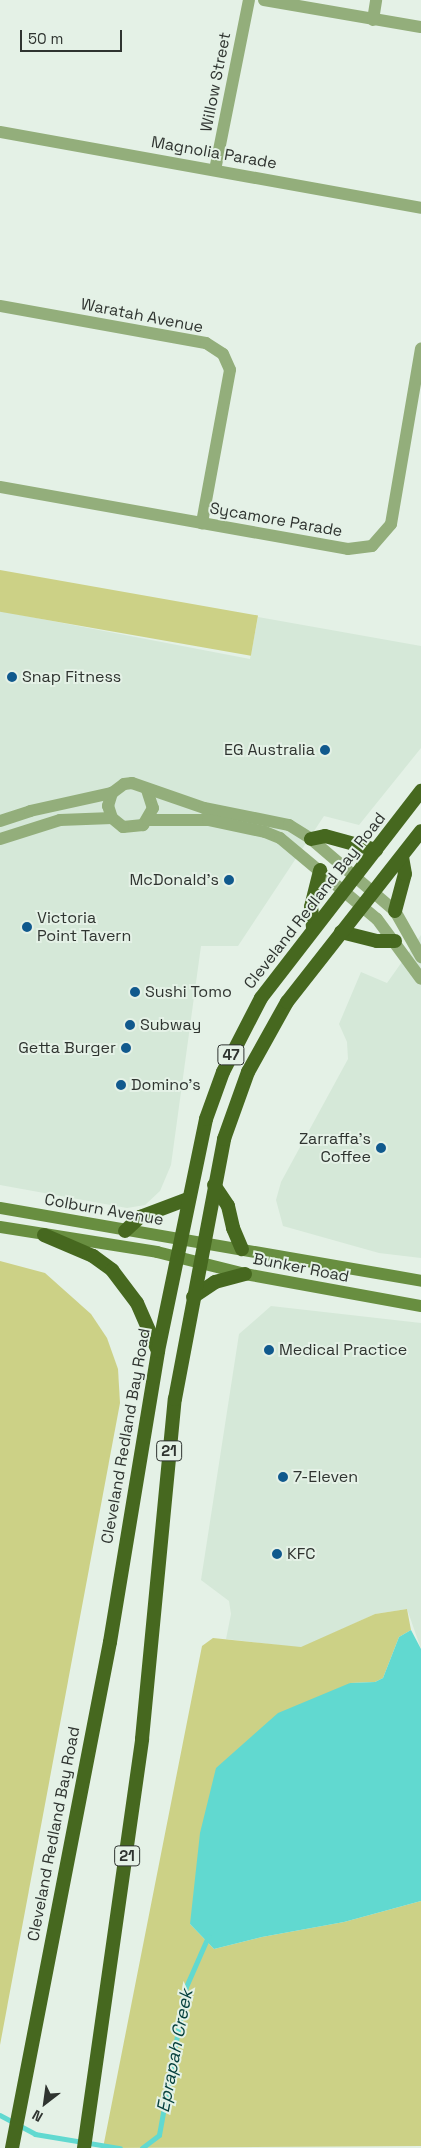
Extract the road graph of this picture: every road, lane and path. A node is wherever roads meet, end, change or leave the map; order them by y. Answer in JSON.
{"nodes":[{"id":1,"x":249,"y":0,"type":"edge"},
{"id":2,"x":264,"y":0,"type":"edge"},
{"id":3,"x":376,"y":0,"type":"edge"},
{"id":4,"x":373,"y":20,"type":"junction"},
{"id":5,"x":421,"y":27,"type":"edge"},
{"id":6,"x":0,"y":132,"type":"edge"},
{"id":7,"x":215,"y":170,"type":"junction"},
{"id":8,"x":421,"y":208,"type":"edge"},
{"id":9,"x":0,"y":306,"type":"edge"},
{"id":10,"x":421,"y":349,"type":"edge"},
{"id":11,"x":0,"y":487,"type":"edge"},
{"id":12,"x":202,"y":523,"type":"junction"},
{"id":13,"x":147,"y":790,"type":"junction"},
{"id":14,"x":421,"y":791,"type":"edge"},
{"id":15,"x":112,"y":793,"type":"junction"},
{"id":16,"x":112,"y":818,"type":"junction"},
{"id":17,"x":148,"y":820,"type":"junction"},
{"id":18,"x":0,"y":821,"type":"edge"},
{"id":19,"x":421,"y":831,"type":"edge"},
{"id":20,"x":0,"y":839,"type":"edge"},
{"id":21,"x":311,"y":840,"type":"junction"},
{"id":22,"x":376,"y":850,"type":"junction"},
{"id":23,"x":402,"y":856,"type":"junction"},
{"id":24,"x":320,"y":870,"type":"junction"},
{"id":25,"x":355,"y":877,"type":"junction"},
{"id":26,"x":344,"y":890,"type":"junction"},
{"id":27,"x":373,"y":892,"type":"junction"},
{"id":28,"x":362,"y":905,"type":"junction"},
{"id":29,"x":395,"y":911,"type":"junction"},
{"id":30,"x":313,"y":928,"type":"junction"},
{"id":31,"x":341,"y":932,"type":"junction"},
{"id":32,"x":395,"y":941,"type":"junction"},
{"id":33,"x":421,"y":957,"type":"edge"},
{"id":34,"x":421,"y":979,"type":"edge"},
{"id":35,"x":214,"y":1185,"type":"junction"},
{"id":36,"x":188,"y":1199,"type":"junction"},
{"id":37,"x":0,"y":1208,"type":"edge"},
{"id":38,"x":0,"y":1227,"type":"edge"},
{"id":39,"x":125,"y":1231,"type":"junction"},
{"id":40,"x":44,"y":1235,"type":"junction"},
{"id":41,"x":180,"y":1240,"type":"junction"},
{"id":42,"x":203,"y":1243,"type":"junction"},
{"id":43,"x":242,"y":1249,"type":"junction"},
{"id":44,"x":177,"y":1257,"type":"junction"},
{"id":45,"x":199,"y":1262,"type":"junction"},
{"id":46,"x":245,"y":1274,"type":"junction"},
{"id":47,"x":421,"y":1281,"type":"edge"},
{"id":48,"x":193,"y":1297,"type":"junction"},
{"id":49,"x":421,"y":1306,"type":"edge"},
{"id":50,"x":158,"y":1351,"type":"junction"},
{"id":51,"x":12,"y":2148,"type":"edge"},
{"id":52,"x":84,"y":2148,"type":"edge"}],
"edges":[{"from":1,"to":7,"type":"street","name":"Willow Street"},
{"from":2,"to":4,"type":"street"},
{"from":3,"to":4,"type":"street"},
{"from":4,"to":5,"type":"street"},
{"from":6,"to":7,"type":"street","name":"Magnolia Parade"},
{"from":7,"to":8,"type":"street","name":"Magnolia Parade"},
{"from":9,"to":12,"type":"street","name":"Waratah Avenue"},
{"from":10,"to":12,"type":"street","name":"Sycamore Parade"},
{"from":11,"to":12,"type":"street","name":"Sycamore Parade"},
{"from":13,"to":15,"type":"street"},
{"from":13,"to":17,"type":"street"},
{"from":13,"to":21,"type":"street"},
{"from":14,"to":22,"type":"highway","name":"Cleveland Redland Bay Road","number":"47"},
{"from":15,"to":16,"type":"street"},
{"from":15,"to":18,"type":"street"},
{"from":16,"to":17,"type":"street"},
{"from":16,"to":20,"type":"street"},
{"from":17,"to":24,"type":"street"},
{"from":19,"to":23,"type":"highway","number":"47"},
{"from":21,"to":22,"type":"highway"},
{"from":21,"to":25,"type":"street"},
{"from":22,"to":25,"type":"highway","name":"Cleveland Redland Bay Road","number":"47"},
{"from":23,"to":27,"type":"highway","number":"47"},
{"from":23,"to":29,"type":"highway"},
{"from":24,"to":26,"type":"street"},
{"from":24,"to":30,"type":"highway"},
{"from":25,"to":26,"type":"highway","name":"Cleveland Redland Bay Road","number":"47"},
{"from":25,"to":27,"type":"street"},
{"from":26,"to":28,"type":"street"},
{"from":26,"to":30,"type":"highway","name":"Cleveland Redland Bay Road","number":"47"},
{"from":27,"to":28,"type":"highway","number":"47"},
{"from":27,"to":29,"type":"street"},
{"from":28,"to":31,"type":"highway","number":"47"},
{"from":28,"to":32,"type":"street"},
{"from":29,"to":33,"type":"street"},
{"from":30,"to":36,"type":"highway","name":"Cleveland Redland Bay Road","number":"47"},
{"from":31,"to":32,"type":"highway"},
{"from":31,"to":35,"type":"highway","number":"47"},
{"from":32,"to":34,"type":"street"},
{"from":35,"to":42,"type":"highway","number":"47"},
{"from":35,"to":43,"type":"highway"},
{"from":36,"to":39,"type":"highway"},
{"from":36,"to":41,"type":"highway","name":"Cleveland Redland Bay Road","number":"47"},
{"from":37,"to":39,"type":"main road","name":"Colburn Avenue"},
{"from":38,"to":40,"type":"main road","name":"Colburn Avenue"},
{"from":39,"to":41,"type":"main road","name":"Colburn Avenue"},
{"from":40,"to":44,"type":"main road","name":"Colburn Avenue"},
{"from":40,"to":50,"type":"highway"},
{"from":41,"to":42,"type":"main road","name":"Colburn Avenue"},
{"from":41,"to":44,"type":"highway","name":"Cleveland Redland Bay Road","number":"47"},
{"from":42,"to":43,"type":"main road","name":"Bunker Road"},
{"from":42,"to":45,"type":"highway","number":"21"},
{"from":43,"to":47,"type":"main road","name":"Bunker Road"},
{"from":44,"to":45,"type":"main road","name":"Bunker Road"},
{"from":44,"to":50,"type":"highway","name":"Cleveland Redland Bay Road","number":"47"},
{"from":45,"to":46,"type":"main road","name":"Bunker Road"},
{"from":45,"to":48,"type":"highway","number":"21"},
{"from":46,"to":48,"type":"highway"},
{"from":46,"to":49,"type":"main road","name":"Bunker Road"},
{"from":48,"to":52,"type":"highway","number":"21"},
{"from":50,"to":51,"type":"highway","name":"Cleveland Redland Bay Road","number":"21"}]}
